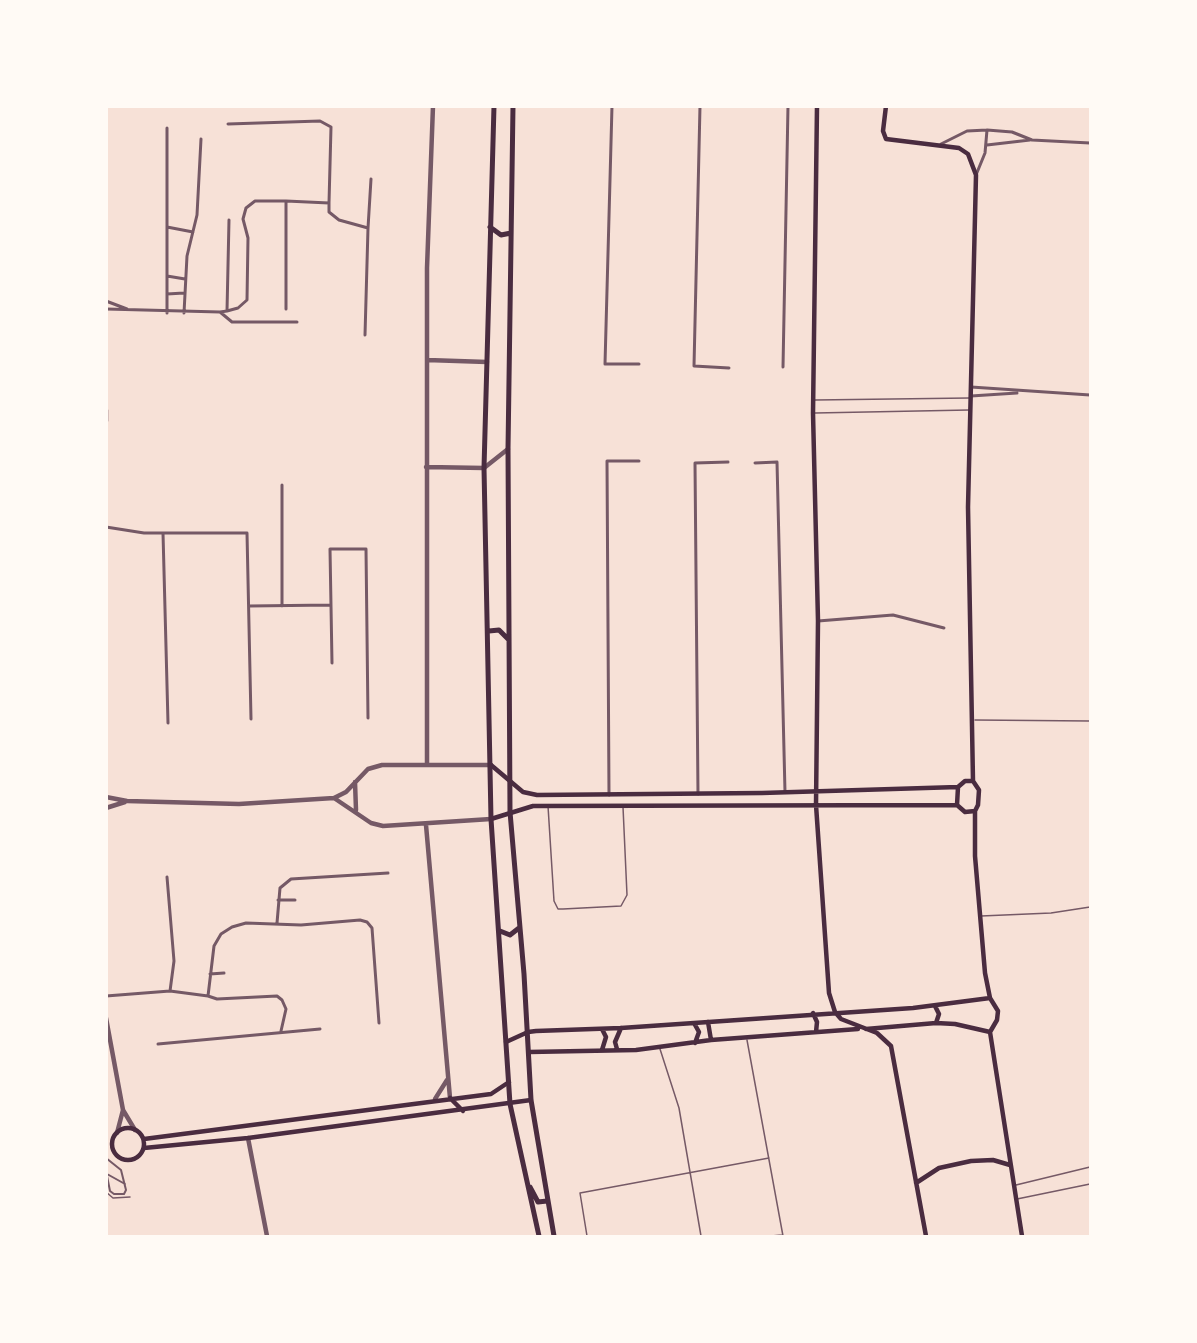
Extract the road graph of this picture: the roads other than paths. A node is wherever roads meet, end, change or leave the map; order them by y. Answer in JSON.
{"nodes":[{"id":1,"x":433,"y":106,"type":"edge"},
{"id":2,"x":494,"y":106,"type":"edge"},
{"id":3,"x":513,"y":106,"type":"edge"},
{"id":4,"x":612,"y":106,"type":"edge"},
{"id":5,"x":699,"y":106,"type":"edge"},
{"id":6,"x":788,"y":106,"type":"edge"},
{"id":7,"x":817,"y":106,"type":"edge"},
{"id":8,"x":885,"y":106,"type":"edge"},
{"id":9,"x":228,"y":124,"type":"dead end"},
{"id":10,"x":167,"y":128,"type":"dead end"},
{"id":11,"x":987,"y":130,"type":"junction"},
{"id":12,"x":201,"y":139,"type":"dead end"},
{"id":13,"x":1032,"y":140,"type":"junction"},
{"id":14,"x":1090,"y":143,"type":"edge"},
{"id":15,"x":940,"y":145,"type":"junction"},
{"id":16,"x":987,"y":145,"type":"junction"},
{"id":17,"x":976,"y":175,"type":"junction"},
{"id":18,"x":371,"y":179,"type":"dead end"},
{"id":19,"x":286,"y":201,"type":"junction"},
{"id":20,"x":329,"y":202,"type":"junction"},
{"id":21,"x":229,"y":220,"type":"dead end"},
{"id":22,"x":167,"y":227,"type":"junction"},
{"id":23,"x":490,"y":227,"type":"junction"},
{"id":24,"x":368,"y":228,"type":"junction"},
{"id":25,"x":193,"y":232,"type":"junction"},
{"id":26,"x":511,"y":232,"type":"junction"},
{"id":27,"x":167,"y":276,"type":"junction"},
{"id":28,"x":185,"y":279,"type":"junction"},
{"id":29,"x":184,"y":293,"type":"junction"},
{"id":30,"x":167,"y":294,"type":"junction"},
{"id":31,"x":106,"y":301,"type":"edge"},
{"id":32,"x":106,"y":309,"type":"edge"},
{"id":33,"x":286,"y":309,"type":"dead end"},
{"id":34,"x":132,"y":310,"type":"junction"},
{"id":35,"x":227,"y":311,"type":"junction"},
{"id":36,"x":220,"y":312,"type":"junction"},
{"id":37,"x":167,"y":313,"type":"junction"},
{"id":38,"x":184,"y":313,"type":"junction"},
{"id":39,"x":297,"y":322,"type":"dead end"},
{"id":40,"x":365,"y":335,"type":"dead end"},
{"id":41,"x":427,"y":360,"type":"junction"},
{"id":42,"x":487,"y":362,"type":"junction"},
{"id":43,"x":639,"y":364,"type":"dead end"},
{"id":44,"x":783,"y":367,"type":"dead end"},
{"id":45,"x":729,"y":368,"type":"dead end"},
{"id":46,"x":971,"y":387,"type":"junction"},
{"id":47,"x":1019,"y":392,"type":"junction"},
{"id":48,"x":1090,"y":395,"type":"edge"},
{"id":49,"x":971,"y":397,"type":"junction"},
{"id":50,"x":814,"y":400,"type":"junction"},
{"id":51,"x":106,"y":410,"type":"edge"},
{"id":52,"x":970,"y":410,"type":"junction"},
{"id":53,"x":813,"y":413,"type":"junction"},
{"id":54,"x":106,"y":421,"type":"edge"},
{"id":55,"x":507,"y":448,"type":"junction"},
{"id":56,"x":639,"y":461,"type":"dead end"},
{"id":57,"x":729,"y":462,"type":"dead end"},
{"id":58,"x":755,"y":463,"type":"dead end"},
{"id":59,"x":426,"y":467,"type":"junction"},
{"id":60,"x":484,"y":468,"type":"junction"},
{"id":61,"x":282,"y":485,"type":"dead end"},
{"id":62,"x":106,"y":528,"type":"edge"},
{"id":63,"x":163,"y":533,"type":"junction"},
{"id":64,"x":331,"y":605,"type":"junction"},
{"id":65,"x":249,"y":606,"type":"junction"},
{"id":66,"x":282,"y":606,"type":"junction"},
{"id":67,"x":818,"y":621,"type":"junction"},
{"id":68,"x":944,"y":627,"type":"dead end"},
{"id":69,"x":489,"y":631,"type":"junction"},
{"id":70,"x":508,"y":639,"type":"junction"},
{"id":71,"x":332,"y":663,"type":"dead end"},
{"id":72,"x":368,"y":718,"type":"dead end"},
{"id":73,"x":251,"y":719,"type":"dead end"},
{"id":74,"x":971,"y":720,"type":"junction"},
{"id":75,"x":1090,"y":721,"type":"edge"},
{"id":76,"x":168,"y":723,"type":"dead end"},
{"id":77,"x":427,"y":764,"type":"junction"},
{"id":78,"x":491,"y":765,"type":"junction"},
{"id":79,"x":973,"y":781,"type":"junction"},
{"id":80,"x":355,"y":782,"type":"junction"},
{"id":81,"x":509,"y":783,"type":"junction"},
{"id":82,"x":957,"y":787,"type":"junction"},
{"id":83,"x":816,"y":790,"type":"junction"},
{"id":84,"x":785,"y":792,"type":"junction"},
{"id":85,"x":654,"y":794,"type":"junction"},
{"id":86,"x":698,"y":794,"type":"junction"},
{"id":87,"x":570,"y":795,"type":"junction"},
{"id":88,"x":609,"y":795,"type":"junction"},
{"id":89,"x":106,"y":797,"type":"edge"},
{"id":90,"x":334,"y":798,"type":"junction"},
{"id":91,"x":128,"y":801,"type":"junction"},
{"id":92,"x":548,"y":805,"type":"junction"},
{"id":93,"x":570,"y":805,"type":"junction"},
{"id":94,"x":623,"y":805,"type":"junction"},
{"id":95,"x":654,"y":805,"type":"junction"},
{"id":96,"x":816,"y":805,"type":"junction"},
{"id":97,"x":957,"y":805,"type":"junction"},
{"id":98,"x":106,"y":808,"type":"edge"},
{"id":99,"x":356,"y":810,"type":"junction"},
{"id":100,"x":975,"y":811,"type":"junction"},
{"id":101,"x":510,"y":812,"type":"junction"},
{"id":102,"x":491,"y":819,"type":"junction"},
{"id":103,"x":426,"y":825,"type":"junction"},
{"id":104,"x":388,"y":873,"type":"dead end"},
{"id":105,"x":167,"y":877,"type":"dead end"},
{"id":106,"x":278,"y":900,"type":"junction"},
{"id":107,"x":295,"y":900,"type":"dead end"},
{"id":108,"x":1090,"y":907,"type":"edge"},
{"id":109,"x":980,"y":916,"type":"junction"},
{"id":110,"x":277,"y":923,"type":"junction"},
{"id":111,"x":519,"y":928,"type":"junction"},
{"id":112,"x":500,"y":931,"type":"junction"},
{"id":113,"x":224,"y":973,"type":"dead end"},
{"id":114,"x":210,"y":974,"type":"junction"},
{"id":115,"x":170,"y":991,"type":"junction"},
{"id":116,"x":106,"y":996,"type":"edge"},
{"id":117,"x":208,"y":996,"type":"junction"},
{"id":118,"x":990,"y":998,"type":"junction"},
{"id":119,"x":935,"y":1006,"type":"junction"},
{"id":120,"x":835,"y":1012,"type":"junction"},
{"id":121,"x":813,"y":1013,"type":"junction"},
{"id":122,"x":106,"y":1018,"type":"edge"},
{"id":123,"x":708,"y":1022,"type":"junction"},
{"id":124,"x":379,"y":1023,"type":"dead end"},
{"id":125,"x":694,"y":1023,"type":"junction"},
{"id":126,"x":936,"y":1023,"type":"junction"},
{"id":127,"x":621,"y":1028,"type":"junction"},
{"id":128,"x":320,"y":1029,"type":"dead end"},
{"id":129,"x":602,"y":1029,"type":"junction"},
{"id":130,"x":862,"y":1029,"type":"junction"},
{"id":131,"x":281,"y":1031,"type":"junction"},
{"id":132,"x":528,"y":1032,"type":"junction"},
{"id":133,"x":816,"y":1032,"type":"junction"},
{"id":134,"x":990,"y":1032,"type":"junction"},
{"id":135,"x":747,"y":1038,"type":"junction"},
{"id":136,"x":711,"y":1040,"type":"junction"},
{"id":137,"x":506,"y":1042,"type":"junction"},
{"id":138,"x":695,"y":1043,"type":"junction"},
{"id":139,"x":158,"y":1044,"type":"dead end"},
{"id":140,"x":660,"y":1048,"type":"junction"},
{"id":141,"x":109,"y":1049,"type":"edge"},
{"id":142,"x":617,"y":1049,"type":"junction"},
{"id":143,"x":602,"y":1050,"type":"junction"},
{"id":144,"x":529,"y":1052,"type":"junction"},
{"id":145,"x":447,"y":1080,"type":"junction"},
{"id":146,"x":509,"y":1082,"type":"junction"},
{"id":147,"x":450,"y":1098,"type":"junction"},
{"id":148,"x":435,"y":1100,"type":"junction"},
{"id":149,"x":531,"y":1100,"type":"junction"},
{"id":150,"x":510,"y":1104,"type":"junction"},
{"id":151,"x":123,"y":1110,"type":"junction"},
{"id":152,"x":463,"y":1111,"type":"junction"},
{"id":153,"x":135,"y":1130,"type":"junction"},
{"id":154,"x":117,"y":1133,"type":"junction"},
{"id":155,"x":248,"y":1138,"type":"junction"},
{"id":156,"x":113,"y":1139,"type":"junction"},
{"id":157,"x":144,"y":1139,"type":"junction"},
{"id":158,"x":106,"y":1141,"type":"edge"},
{"id":159,"x":144,"y":1148,"type":"junction"},
{"id":160,"x":106,"y":1152,"type":"edge"},
{"id":161,"x":114,"y":1152,"type":"junction"},
{"id":162,"x":106,"y":1158,"type":"edge"},
{"id":163,"x":769,"y":1158,"type":"junction"},
{"id":164,"x":1010,"y":1165,"type":"junction"},
{"id":165,"x":1090,"y":1167,"type":"edge"},
{"id":166,"x":107,"y":1172,"type":"edge"},
{"id":167,"x":691,"y":1172,"type":"junction"},
{"id":168,"x":525,"y":1177,"type":"junction"},
{"id":169,"x":916,"y":1183,"type":"junction"},
{"id":170,"x":125,"y":1184,"type":"junction"},
{"id":171,"x":1090,"y":1184,"type":"edge"},
{"id":172,"x":1014,"y":1185,"type":"junction"},
{"id":173,"x":106,"y":1192,"type":"edge"},
{"id":174,"x":130,"y":1197,"type":"dead end"},
{"id":175,"x":1016,"y":1199,"type":"junction"},
{"id":176,"x":547,"y":1201,"type":"junction"},
{"id":177,"x":783,"y":1235,"type":"edge"},
{"id":178,"x":267,"y":1236,"type":"edge"},
{"id":179,"x":539,"y":1236,"type":"edge"},
{"id":180,"x":554,"y":1236,"type":"edge"},
{"id":181,"x":587,"y":1236,"type":"edge"},
{"id":182,"x":701,"y":1236,"type":"edge"},
{"id":183,"x":771,"y":1236,"type":"edge"},
{"id":184,"x":926,"y":1236,"type":"edge"},
{"id":185,"x":1022,"y":1236,"type":"edge"}],
"edges":[{"from":1,"to":41,"type":"street"},
{"from":2,"to":23,"type":"main road"},
{"from":3,"to":26,"type":"main road"},
{"from":4,"to":43,"type":"street"},
{"from":5,"to":45,"type":"street"},
{"from":6,"to":44,"type":"street"},
{"from":7,"to":50,"type":"main road"},
{"from":8,"to":15,"type":"main road"},
{"from":9,"to":20,"type":"street"},
{"from":10,"to":22,"type":"street"},
{"from":11,"to":13,"type":"street"},
{"from":11,"to":15,"type":"street"},
{"from":11,"to":16,"type":"street"},
{"from":12,"to":25,"type":"street"},
{"from":13,"to":14,"type":"street"},
{"from":13,"to":16,"type":"street"},
{"from":15,"to":17,"type":"main road"},
{"from":16,"to":17,"type":"street"},
{"from":17,"to":46,"type":"main road"},
{"from":18,"to":24,"type":"street"},
{"from":19,"to":20,"type":"street"},
{"from":19,"to":33,"type":"street"},
{"from":19,"to":35,"type":"street"},
{"from":20,"to":24,"type":"street"},
{"from":21,"to":35,"type":"street"},
{"from":22,"to":25,"type":"street"},
{"from":22,"to":27,"type":"street"},
{"from":23,"to":26,"type":"main road"},
{"from":23,"to":42,"type":"main road"},
{"from":24,"to":40,"type":"street"},
{"from":25,"to":28,"type":"street"},
{"from":26,"to":55,"type":"main road"},
{"from":27,"to":28,"type":"street"},
{"from":27,"to":30,"type":"street"},
{"from":28,"to":29,"type":"street"},
{"from":29,"to":30,"type":"street"},
{"from":29,"to":38,"type":"street"},
{"from":30,"to":37,"type":"street"},
{"from":31,"to":34,"type":"street"},
{"from":32,"to":34,"type":"street"},
{"from":34,"to":37,"type":"street"},
{"from":35,"to":36,"type":"street"},
{"from":36,"to":38,"type":"street"},
{"from":36,"to":39,"type":"street"},
{"from":37,"to":38,"type":"street"},
{"from":41,"to":42,"type":"street"},
{"from":41,"to":59,"type":"street"},
{"from":42,"to":60,"type":"main road"},
{"from":46,"to":47,"type":"street"},
{"from":46,"to":49,"type":"main road"},
{"from":47,"to":48,"type":"street"},
{"from":47,"to":49,"type":"street"},
{"from":49,"to":50,"type":"lane"},
{"from":49,"to":52,"type":"main road"},
{"from":50,"to":53,"type":"main road"},
{"from":51,"to":54,"type":"street"},
{"from":52,"to":53,"type":"lane"},
{"from":52,"to":74,"type":"main road"},
{"from":53,"to":67,"type":"main road"},
{"from":55,"to":60,"type":"street"},
{"from":55,"to":70,"type":"main road"},
{"from":56,"to":88,"type":"street"},
{"from":57,"to":86,"type":"street"},
{"from":58,"to":84,"type":"street"},
{"from":59,"to":60,"type":"street"},
{"from":59,"to":77,"type":"street"},
{"from":60,"to":69,"type":"main road"},
{"from":61,"to":66,"type":"street"},
{"from":62,"to":63,"type":"street"},
{"from":63,"to":65,"type":"street"},
{"from":63,"to":76,"type":"street"},
{"from":64,"to":66,"type":"street"},
{"from":64,"to":71,"type":"street"},
{"from":64,"to":72,"type":"street"},
{"from":65,"to":66,"type":"street"},
{"from":65,"to":73,"type":"street"},
{"from":67,"to":68,"type":"street"},
{"from":67,"to":83,"type":"main road"},
{"from":69,"to":70,"type":"main road"},
{"from":69,"to":78,"type":"main road"},
{"from":70,"to":81,"type":"main road"},
{"from":74,"to":75,"type":"lane"},
{"from":74,"to":79,"type":"main road"},
{"from":77,"to":78,"type":"street"},
{"from":77,"to":80,"type":"street"},
{"from":78,"to":81,"type":"main road"},
{"from":78,"to":102,"type":"main road"},
{"from":79,"to":82,"type":"main road"},
{"from":79,"to":100,"type":"main road"},
{"from":80,"to":90,"type":"street"},
{"from":80,"to":99,"type":"street"},
{"from":81,"to":87,"type":"main road"},
{"from":81,"to":101,"type":"main road"},
{"from":82,"to":83,"type":"main road"},
{"from":82,"to":97,"type":"main road"},
{"from":83,"to":84,"type":"main road"},
{"from":83,"to":96,"type":"main road"},
{"from":84,"to":86,"type":"main road"},
{"from":85,"to":86,"type":"main road"},
{"from":85,"to":88,"type":"main road"},
{"from":85,"to":95,"type":"main road"},
{"from":87,"to":88,"type":"main road"},
{"from":87,"to":93,"type":"main road"},
{"from":89,"to":91,"type":"street"},
{"from":90,"to":91,"type":"street"},
{"from":90,"to":99,"type":"street"},
{"from":91,"to":98,"type":"street"},
{"from":92,"to":93,"type":"main road"},
{"from":92,"to":94,"type":"lane"},
{"from":92,"to":101,"type":"main road"},
{"from":93,"to":94,"type":"main road"},
{"from":94,"to":95,"type":"main road"},
{"from":95,"to":96,"type":"main road"},
{"from":96,"to":97,"type":"main road"},
{"from":96,"to":120,"type":"main road"},
{"from":97,"to":100,"type":"main road"},
{"from":99,"to":103,"type":"street"},
{"from":100,"to":109,"type":"main road"},
{"from":101,"to":102,"type":"main road"},
{"from":101,"to":111,"type":"main road"},
{"from":102,"to":103,"type":"street"},
{"from":102,"to":112,"type":"main road"},
{"from":103,"to":145,"type":"street"},
{"from":104,"to":106,"type":"street"},
{"from":105,"to":115,"type":"street"},
{"from":106,"to":107,"type":"street"},
{"from":106,"to":110,"type":"street"},
{"from":108,"to":109,"type":"lane"},
{"from":109,"to":118,"type":"main road"},
{"from":110,"to":114,"type":"street"},
{"from":110,"to":124,"type":"street"},
{"from":111,"to":112,"type":"main road"},
{"from":111,"to":132,"type":"main road"},
{"from":112,"to":137,"type":"main road"},
{"from":113,"to":114,"type":"street"},
{"from":114,"to":117,"type":"street"},
{"from":115,"to":116,"type":"street"},
{"from":115,"to":117,"type":"street"},
{"from":117,"to":131,"type":"street"},
{"from":118,"to":119,"type":"main road"},
{"from":118,"to":134,"type":"main road"},
{"from":119,"to":120,"type":"main road"},
{"from":119,"to":126,"type":"main road"},
{"from":120,"to":121,"type":"main road"},
{"from":120,"to":130,"type":"main road"},
{"from":121,"to":123,"type":"main road"},
{"from":121,"to":133,"type":"main road"},
{"from":122,"to":141,"type":"street"},
{"from":123,"to":125,"type":"main road"},
{"from":123,"to":136,"type":"main road"},
{"from":125,"to":127,"type":"main road"},
{"from":125,"to":138,"type":"main road"},
{"from":126,"to":130,"type":"main road"},
{"from":126,"to":134,"type":"main road"},
{"from":127,"to":129,"type":"main road"},
{"from":127,"to":142,"type":"main road"},
{"from":128,"to":131,"type":"street"},
{"from":129,"to":132,"type":"main road"},
{"from":129,"to":143,"type":"main road"},
{"from":130,"to":133,"type":"main road"},
{"from":130,"to":169,"type":"main road"},
{"from":131,"to":139,"type":"street"},
{"from":132,"to":137,"type":"main road"},
{"from":132,"to":144,"type":"main road"},
{"from":133,"to":135,"type":"main road"},
{"from":134,"to":164,"type":"main road"},
{"from":135,"to":136,"type":"main road"},
{"from":135,"to":163,"type":"lane"},
{"from":136,"to":138,"type":"main road"},
{"from":137,"to":146,"type":"main road"},
{"from":138,"to":140,"type":"main road"},
{"from":140,"to":142,"type":"main road"},
{"from":140,"to":167,"type":"lane"},
{"from":141,"to":151,"type":"street"},
{"from":142,"to":143,"type":"main road"},
{"from":143,"to":144,"type":"main road"},
{"from":144,"to":149,"type":"main road"},
{"from":145,"to":147,"type":"street"},
{"from":145,"to":148,"type":"street"},
{"from":146,"to":147,"type":"main road"},
{"from":146,"to":150,"type":"main road"},
{"from":147,"to":148,"type":"main road"},
{"from":147,"to":152,"type":"main road"},
{"from":148,"to":157,"type":"main road"},
{"from":149,"to":150,"type":"main road"},
{"from":149,"to":176,"type":"main road"},
{"from":150,"to":152,"type":"main road"},
{"from":150,"to":168,"type":"main road"},
{"from":151,"to":153,"type":"street"},
{"from":151,"to":154,"type":"street"},
{"from":152,"to":155,"type":"main road"},
{"from":153,"to":154,"type":"main road"},
{"from":153,"to":157,"type":"main road"},
{"from":154,"to":156,"type":"main road"},
{"from":155,"to":159,"type":"main road"},
{"from":155,"to":178,"type":"street"},
{"from":156,"to":158,"type":"main road"},
{"from":156,"to":161,"type":"main road"},
{"from":157,"to":159,"type":"main road"},
{"from":159,"to":161,"type":"main road"},
{"from":160,"to":161,"type":"main road"},
{"from":162,"to":170,"type":"street"},
{"from":163,"to":167,"type":"lane"},
{"from":163,"to":177,"type":"lane"},
{"from":164,"to":169,"type":"main road"},
{"from":164,"to":172,"type":"main road"},
{"from":165,"to":172,"type":"lane"},
{"from":166,"to":170,"type":"street"},
{"from":166,"to":170,"type":"street"},
{"from":167,"to":181,"type":"lane"},
{"from":167,"to":182,"type":"lane"},
{"from":168,"to":176,"type":"main road"},
{"from":168,"to":179,"type":"main road"},
{"from":169,"to":184,"type":"main road"},
{"from":171,"to":175,"type":"lane"},
{"from":172,"to":175,"type":"main road"},
{"from":173,"to":174,"type":"lane"},
{"from":175,"to":185,"type":"main road"},
{"from":176,"to":180,"type":"main road"},
{"from":177,"to":183,"type":"lane"}]}
